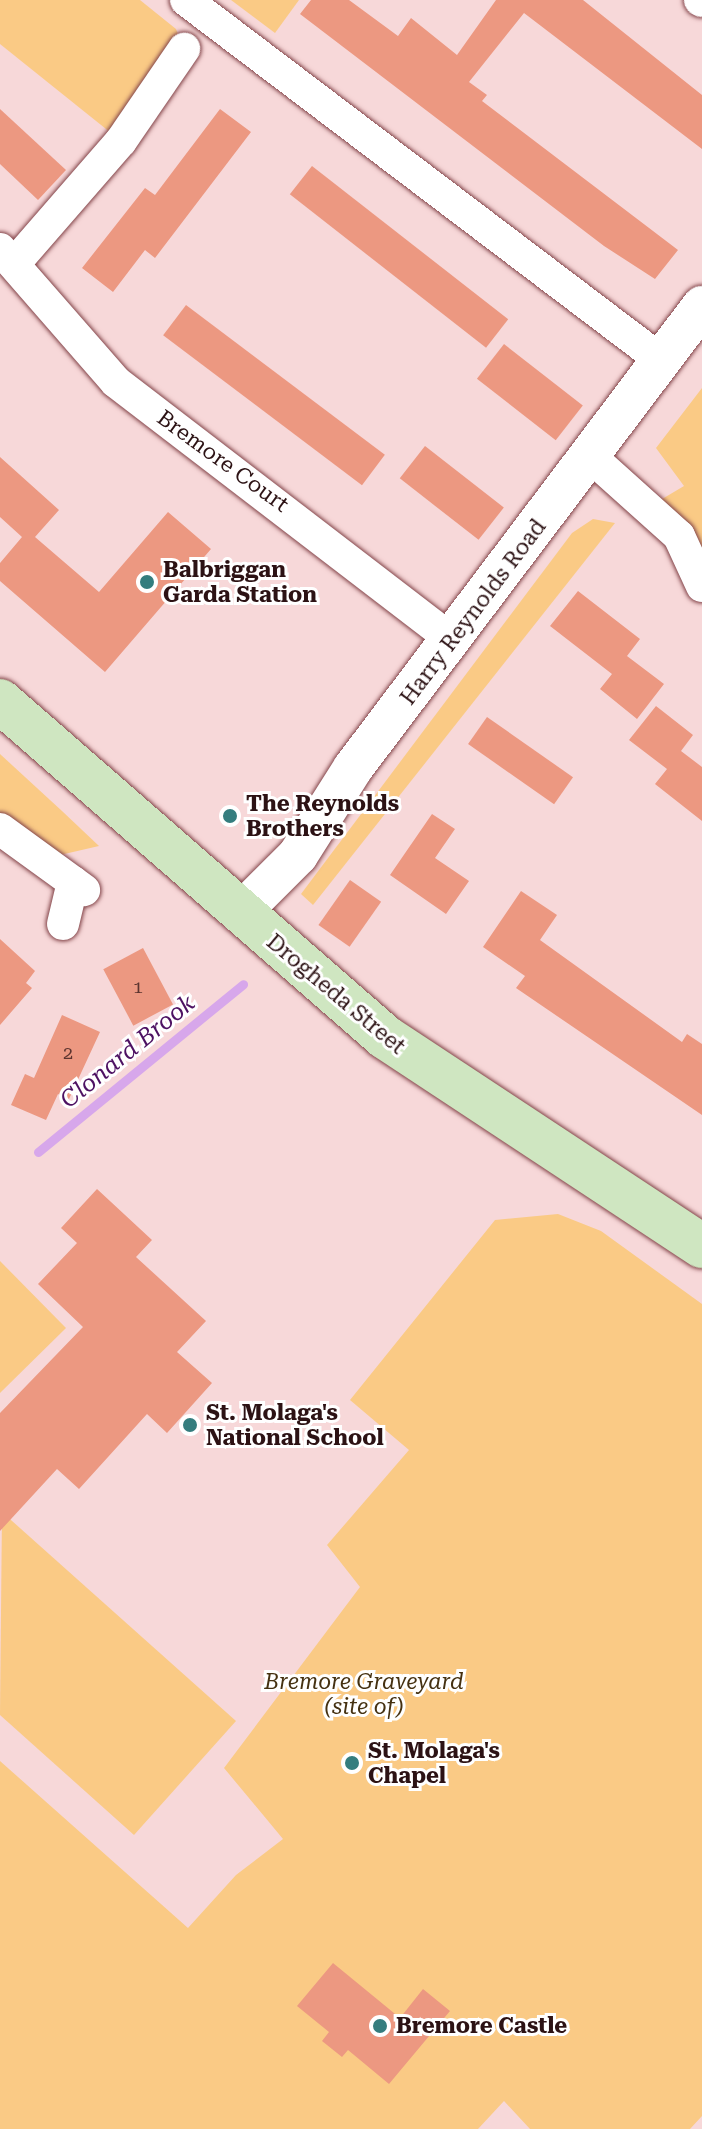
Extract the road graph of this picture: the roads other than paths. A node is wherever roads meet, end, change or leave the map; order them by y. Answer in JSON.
{"nodes":[{"id":1,"x":186,"y":0,"type":"edge"},
{"id":2,"x":184,"y":49,"type":"dead end"},
{"id":3,"x":7,"y":256,"type":"edge"},
{"id":4,"x":702,"y":306,"type":"edge"},
{"id":5,"x":661,"y":360,"type":"junction"},
{"id":6,"x":591,"y":457,"type":"junction"},
{"id":7,"x":702,"y":586,"type":"edge"},
{"id":8,"x":452,"y":640,"type":"junction"},
{"id":9,"x":0,"y":701,"type":"edge"},
{"id":10,"x":0,"y":829,"type":"edge"},
{"id":11,"x":240,"y":913,"type":"junction"},
{"id":12,"x":63,"y":924,"type":"dead end"},
{"id":13,"x":702,"y":1246,"type":"edge"}],
"edges":[{"from":1,"to":5,"type":"street"},
{"from":2,"to":3,"type":"street"},
{"from":3,"to":8,"type":"street","name":"Bremore Court"},
{"from":4,"to":5,"type":"street","name":"Harry Reynolds Road"},
{"from":5,"to":6,"type":"street","name":"Harry Reynolds Road"},
{"from":6,"to":7,"type":"street"},
{"from":6,"to":8,"type":"street","name":"Harry Reynolds Road"},
{"from":8,"to":11,"type":"street","name":"Harry Reynolds Road"},
{"from":9,"to":11,"type":"main road","name":"Drogheda Street"},
{"from":10,"to":12,"type":"street"},
{"from":11,"to":13,"type":"main road","name":"Drogheda Street"}]}
